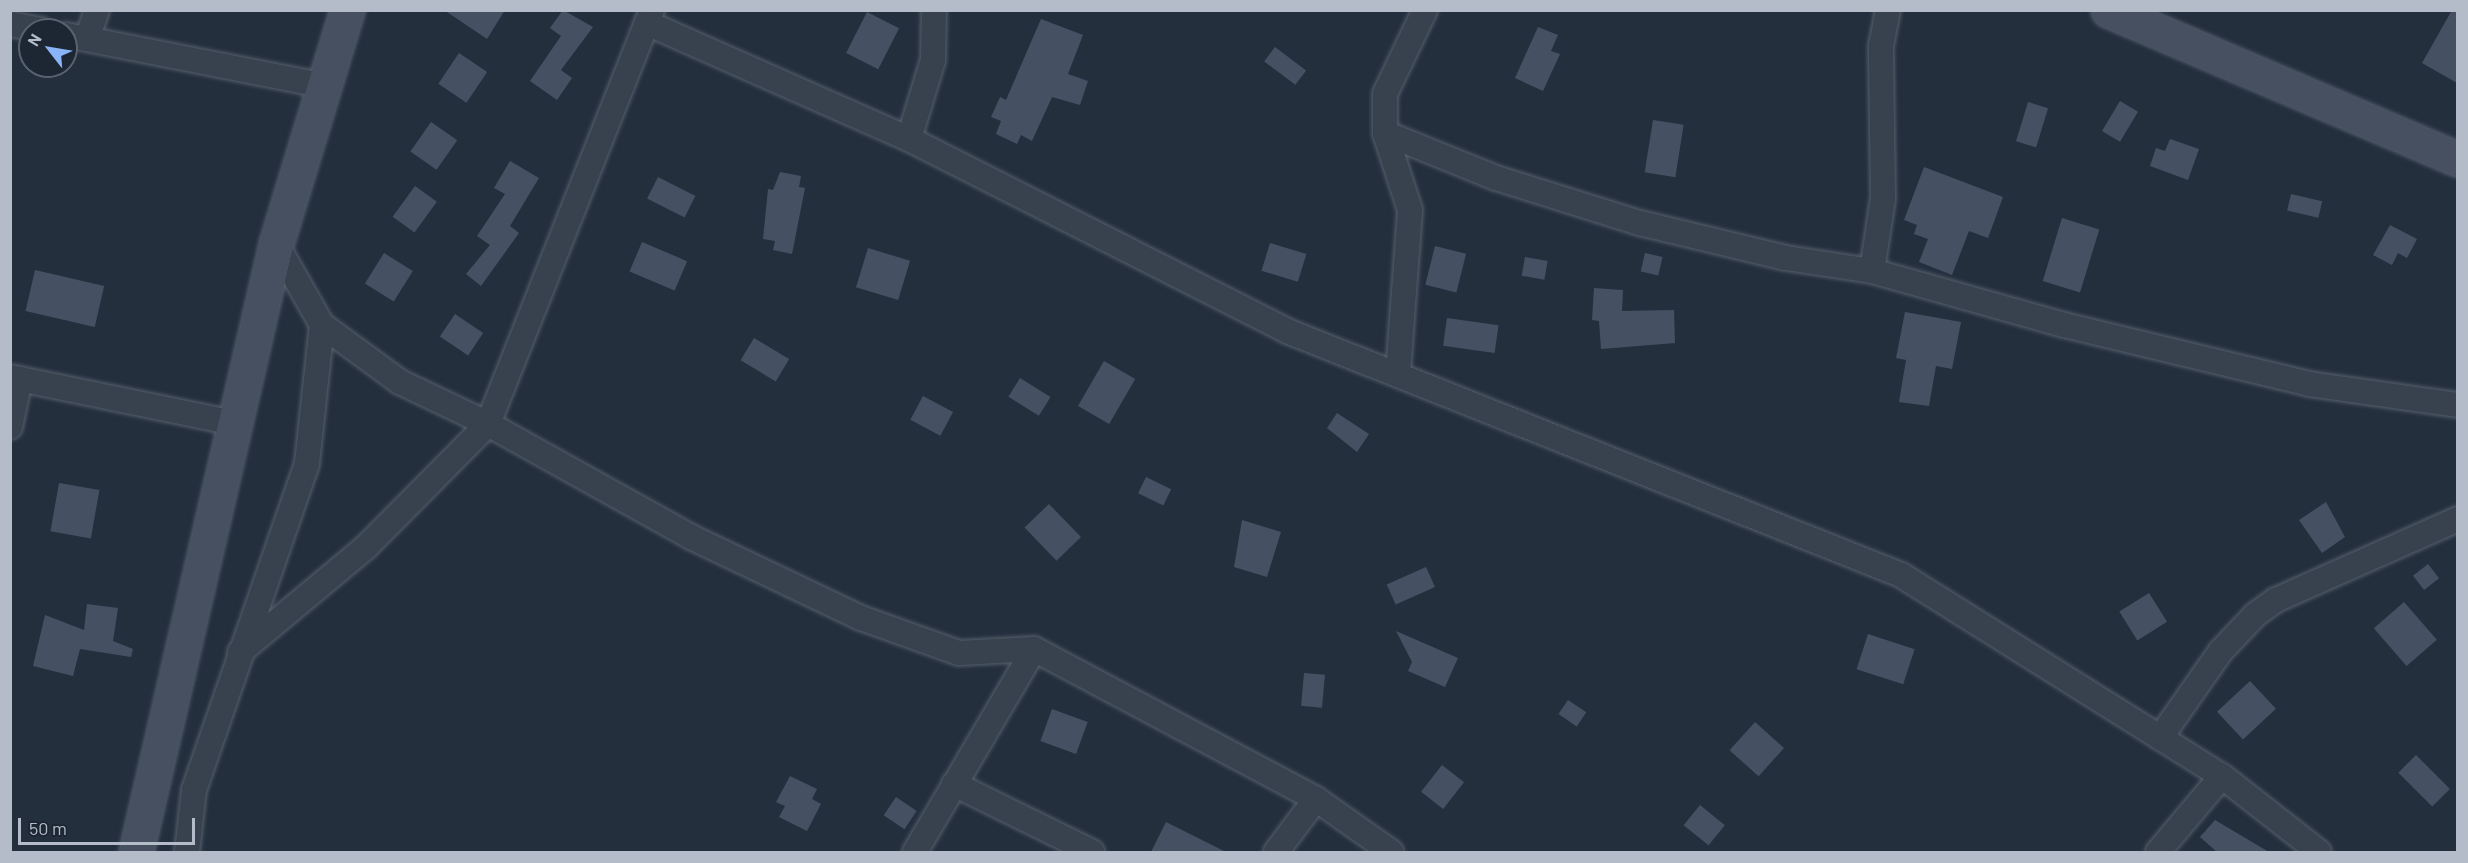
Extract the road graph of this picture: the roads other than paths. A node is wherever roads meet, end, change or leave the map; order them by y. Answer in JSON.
{"nodes":[{"id":1,"x":97,"y":10,"type":"edge"},
{"id":2,"x":347,"y":10,"type":"edge"},
{"id":3,"x":934,"y":10,"type":"edge"},
{"id":4,"x":1425,"y":10,"type":"edge"},
{"id":5,"x":1888,"y":10,"type":"edge"},
{"id":6,"x":2110,"y":11,"type":"edge"},
{"id":7,"x":649,"y":17,"type":"edge"},
{"id":8,"x":78,"y":34,"type":"edge"},
{"id":9,"x":78,"y":37,"type":"edge"},
{"id":10,"x":327,"y":86,"type":"junction"},
{"id":11,"x":1385,"y":133,"type":"junction"},
{"id":12,"x":909,"y":139,"type":"junction"},
{"id":13,"x":2457,"y":159,"type":"edge"},
{"id":14,"x":276,"y":244,"type":"junction"},
{"id":15,"x":1872,"y":271,"type":"junction"},
{"id":16,"x":322,"y":325,"type":"junction"},
{"id":17,"x":1398,"y":374,"type":"junction"},
{"id":18,"x":15,"y":378,"type":"edge"},
{"id":19,"x":2457,"y":405,"type":"edge"},
{"id":20,"x":235,"y":423,"type":"junction"},
{"id":21,"x":488,"y":424,"type":"junction"},
{"id":22,"x":10,"y":427,"type":"edge"},
{"id":23,"x":2457,"y":519,"type":"edge"},
{"id":24,"x":1034,"y":649,"type":"junction"},
{"id":25,"x":240,"y":652,"type":"junction"},
{"id":26,"x":2160,"y":738,"type":"junction"},
{"id":27,"x":2222,"y":776,"type":"junction"},
{"id":28,"x":954,"y":784,"type":"junction"},
{"id":29,"x":1316,"y":799,"type":"junction"},
{"id":30,"x":136,"y":852,"type":"edge"},
{"id":31,"x":187,"y":852,"type":"edge"},
{"id":32,"x":915,"y":852,"type":"edge"},
{"id":33,"x":1092,"y":852,"type":"edge"},
{"id":34,"x":1276,"y":852,"type":"edge"},
{"id":35,"x":1391,"y":852,"type":"edge"},
{"id":36,"x":2158,"y":852,"type":"edge"},
{"id":37,"x":2319,"y":852,"type":"edge"}],
"edges":[{"from":1,"to":8,"type":"street"},
{"from":2,"to":10,"type":"street"},
{"from":3,"to":12,"type":"street"},
{"from":4,"to":11,"type":"street"},
{"from":5,"to":15,"type":"street"},
{"from":6,"to":13,"type":"street"},
{"from":7,"to":12,"type":"street"},
{"from":7,"to":21,"type":"street"},
{"from":9,"to":10,"type":"street"},
{"from":10,"to":14,"type":"street"},
{"from":11,"to":15,"type":"street"},
{"from":11,"to":17,"type":"street"},
{"from":12,"to":17,"type":"street"},
{"from":14,"to":16,"type":"street"},
{"from":14,"to":20,"type":"street"},
{"from":15,"to":19,"type":"street"},
{"from":16,"to":21,"type":"street"},
{"from":16,"to":25,"type":"street"},
{"from":17,"to":26,"type":"street"},
{"from":18,"to":20,"type":"street"},
{"from":18,"to":22,"type":"street"},
{"from":20,"to":30,"type":"street"},
{"from":21,"to":24,"type":"street"},
{"from":21,"to":25,"type":"street"},
{"from":23,"to":26,"type":"street"},
{"from":24,"to":28,"type":"street"},
{"from":24,"to":29,"type":"street"},
{"from":25,"to":31,"type":"street"},
{"from":26,"to":27,"type":"street"},
{"from":27,"to":36,"type":"street"},
{"from":27,"to":37,"type":"street"},
{"from":28,"to":32,"type":"street"},
{"from":28,"to":33,"type":"street"},
{"from":29,"to":34,"type":"street"},
{"from":29,"to":35,"type":"street"}]}
